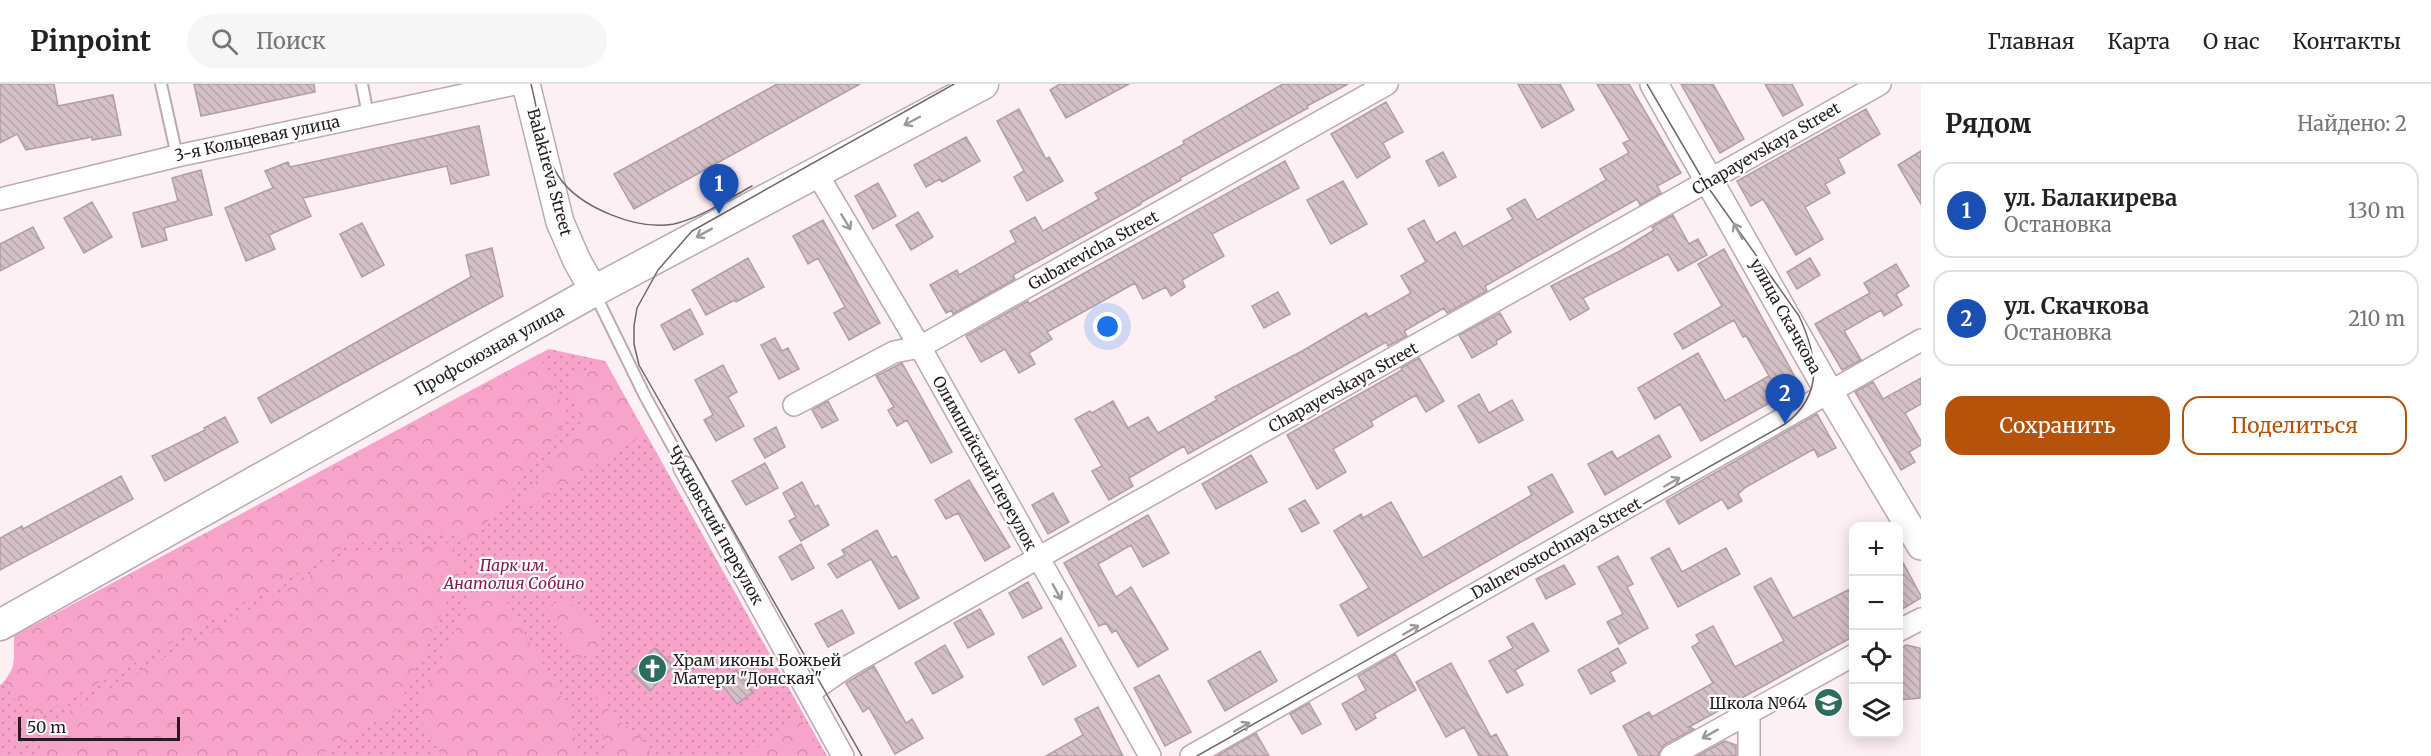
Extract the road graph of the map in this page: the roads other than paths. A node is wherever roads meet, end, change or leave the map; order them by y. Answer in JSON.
{"nodes":[{"id":1,"x":161,"y":84,"type":"edge"},
{"id":2,"x":362,"y":84,"type":"edge"},
{"id":3,"x":515,"y":84,"type":"edge"},
{"id":4,"x":527,"y":84,"type":"edge"},
{"id":5,"x":983,"y":84,"type":"edge"},
{"id":6,"x":1388,"y":84,"type":"edge"},
{"id":7,"x":1654,"y":84,"type":"edge"},
{"id":8,"x":1880,"y":84,"type":"edge"},
{"id":9,"x":368,"y":114,"type":"junction"},
{"id":10,"x":177,"y":156,"type":"junction"},
{"id":11,"x":816,"y":172,"type":"junction"},
{"id":12,"x":1710,"y":181,"type":"junction"},
{"id":13,"x":0,"y":199,"type":"edge"},
{"id":14,"x":594,"y":291,"type":"junction"},
{"id":15,"x":1921,"y":340,"type":"edge"},
{"id":16,"x":920,"y":347,"type":"junction"},
{"id":17,"x":1828,"y":392,"type":"junction"},
{"id":18,"x":794,"y":405,"type":"dead end"},
{"id":19,"x":684,"y":467,"type":"joint"},
{"id":20,"x":1921,"y":546,"type":"edge"},
{"id":21,"x":1038,"y":558,"type":"junction"},
{"id":22,"x":1921,"y":619,"type":"edge"},
{"id":23,"x":0,"y":625,"type":"edge"},
{"id":24,"x":1901,"y":630,"type":"edge"},
{"id":25,"x":1849,"y":659,"type":"edge"},
{"id":26,"x":809,"y":693,"type":"junction"},
{"id":27,"x":1749,"y":712,"type":"junction"},
{"id":28,"x":843,"y":756,"type":"edge"},
{"id":29,"x":1150,"y":756,"type":"edge"},
{"id":30,"x":1191,"y":756,"type":"edge"},
{"id":31,"x":1671,"y":756,"type":"edge"},
{"id":32,"x":1749,"y":756,"type":"edge"}],
"edges":[{"from":1,"to":10,"type":"lane"},
{"from":2,"to":9,"type":"lane"},
{"from":3,"to":9,"type":"street","name":"3-я Кольцевая улица"},
{"from":4,"to":14,"type":"street","name":"Balakireva Street"},
{"from":5,"to":11,"type":"main road","name":"Профсоюзная улица","one_way":true},
{"from":6,"to":16,"type":"street","name":"Gubarevicha Street"},
{"from":7,"to":12,"type":"street","name":"улица Скачкова"},
{"from":8,"to":12,"type":"street","name":"Chapayevskaya Street"},
{"from":9,"to":10,"type":"street","name":"3-я Кольцевая улица"},
{"from":10,"to":13,"type":"street","name":"3-я Кольцевая улица"},
{"from":11,"to":14,"type":"main road","name":"Профсоюзная улица","one_way":true},
{"from":11,"to":16,"type":"street","name":"Олимпийский переулок","one_way":true},
{"from":17,"to":12,"type":"street","name":"улица Скачкова","one_way":true},
{"from":12,"to":21,"type":"street","name":"Chapayevskaya Street"},
{"from":14,"to":19,"type":"lane","name":"Чухновский переулок"},
{"from":14,"to":23,"type":"main road","name":"Профсоюзная улица"},
{"from":15,"to":17,"type":"street","name":"Dalnevostochnaya Street"},
{"from":16,"to":18,"type":"street","name":"Gubarevicha Street"},
{"from":16,"to":21,"type":"street","name":"Олимпийский переулок"},
{"from":17,"to":20,"type":"street","name":"улица Скачкова"},
{"from":30,"to":17,"type":"street","name":"Dalnevostochnaya Street","one_way":true},
{"from":19,"to":26,"type":"street","name":"Чухновский переулок"},
{"from":21,"to":26,"type":"street","name":"Chapayevskaya Street"},
{"from":21,"to":29,"type":"street","name":"Олимпийский переулок","one_way":true},
{"from":22,"to":24,"type":"street"},
{"from":25,"to":27,"type":"street"},
{"from":26,"to":28,"type":"street","name":"Чухновский переулок"},
{"from":27,"to":31,"type":"street","one_way":true},
{"from":27,"to":32,"type":"street"}]}
